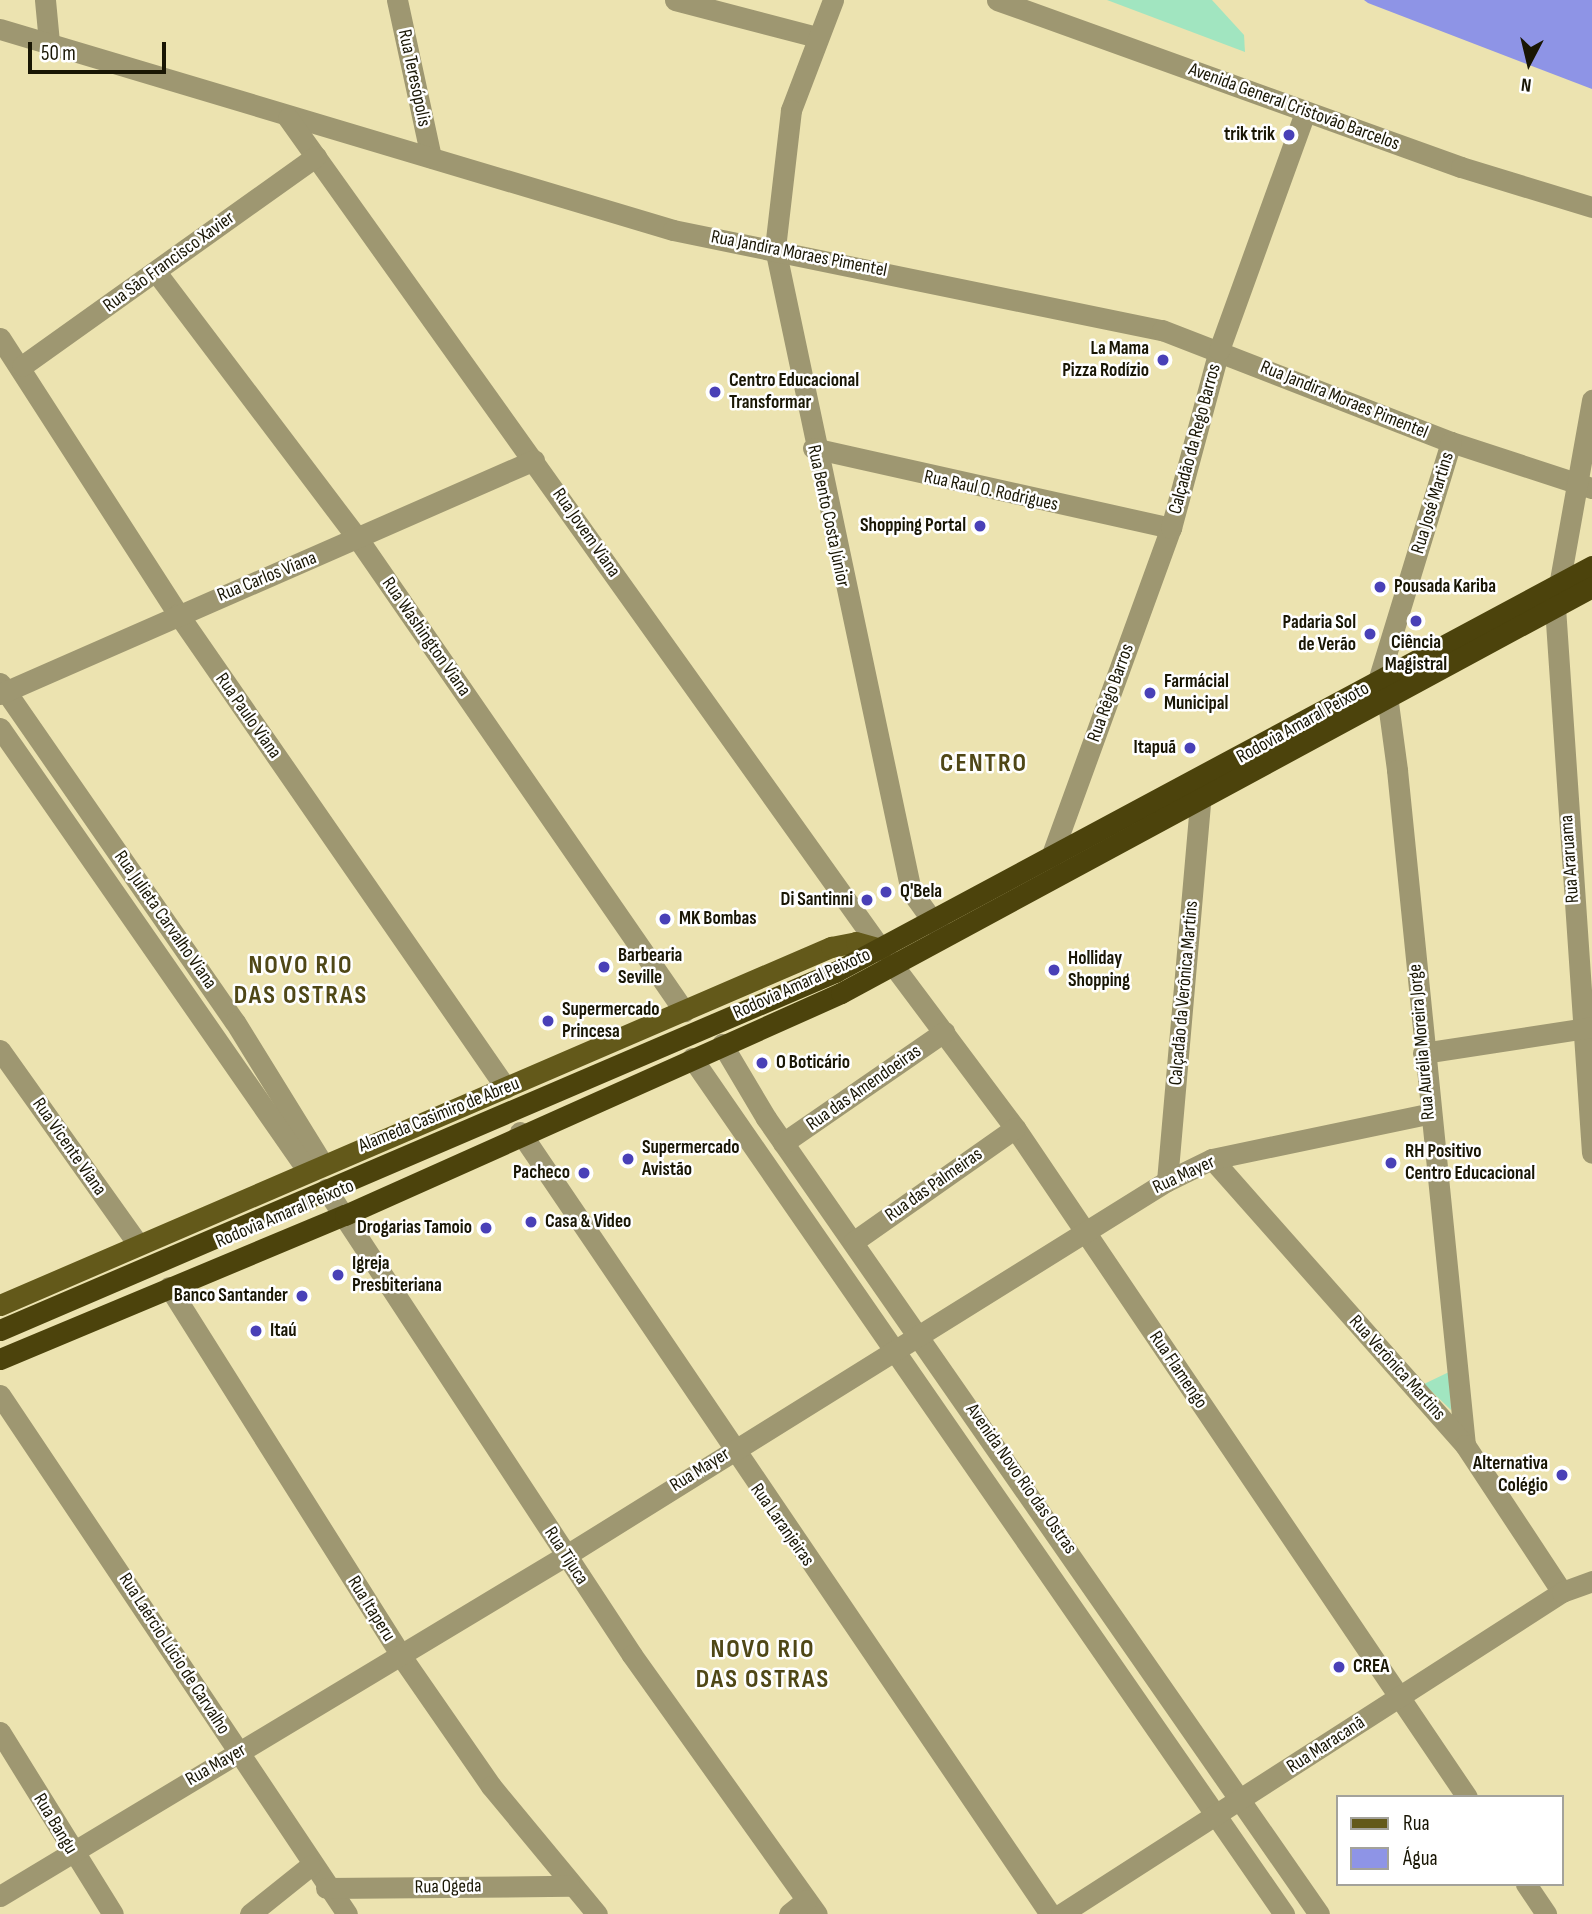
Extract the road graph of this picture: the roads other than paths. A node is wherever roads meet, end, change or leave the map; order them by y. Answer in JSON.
{"nodes":[{"id":1,"x":46,"y":0,"type":"edge"},
{"id":2,"x":397,"y":0,"type":"edge"},
{"id":3,"x":675,"y":0,"type":"edge"},
{"id":4,"x":833,"y":0,"type":"edge"},
{"id":5,"x":997,"y":0,"type":"edge"},
{"id":6,"x":0,"y":29,"type":"edge"},
{"id":7,"x":817,"y":37,"type":"junction"},
{"id":8,"x":49,"y":42,"type":"junction"},
{"id":9,"x":1305,"y":112,"type":"junction"},
{"id":10,"x":288,"y":118,"type":"junction"},
{"id":11,"x":316,"y":156,"type":"junction"},
{"id":12,"x":431,"y":157,"type":"junction"},
{"id":13,"x":1592,"y":207,"type":"edge"},
{"id":14,"x":775,"y":248,"type":"junction"},
{"id":15,"x":156,"y":272,"type":"junction"},
{"id":16,"x":0,"y":338,"type":"edge"},
{"id":17,"x":1219,"y":350,"type":"junction"},
{"id":18,"x":22,"y":366,"type":"junction"},
{"id":19,"x":1592,"y":400,"type":"edge"},
{"id":20,"x":1451,"y":442,"type":"junction"},
{"id":21,"x":813,"y":448,"type":"junction"},
{"id":22,"x":534,"y":460,"type":"junction"},
{"id":23,"x":1582,"y":486,"type":"edge"},
{"id":24,"x":1171,"y":528,"type":"junction"},
{"id":25,"x":358,"y":539,"type":"junction"},
{"id":26,"x":1592,"y":566,"type":"edge"},
{"id":27,"x":1560,"y":580,"type":"junction"},
{"id":28,"x":1592,"y":587,"type":"edge"},
{"id":29,"x":1555,"y":607,"type":"junction"},
{"id":30,"x":178,"y":614,"type":"junction"},
{"id":31,"x":2,"y":689,"type":"edge"},
{"id":32,"x":1382,"y":693,"type":"junction"},
{"id":33,"x":0,"y":728,"type":"edge"},
{"id":34,"x":1200,"y":805,"type":"junction"},
{"id":35,"x":1051,"y":858,"type":"junction"},
{"id":36,"x":932,"y":921,"type":"junction"},
{"id":37,"x":947,"y":939,"type":"junction"},
{"id":38,"x":881,"y":950,"type":"junction"},
{"id":39,"x":893,"y":967,"type":"junction"},
{"id":40,"x":684,"y":1011,"type":"junction"},
{"id":41,"x":1587,"y":1028,"type":"edge"},
{"id":42,"x":944,"y":1032,"type":"junction"},
{"id":43,"x":722,"y":1044,"type":"junction"},
{"id":44,"x":0,"y":1050,"type":"edge"},
{"id":45,"x":1423,"y":1053,"type":"junction"},
{"id":46,"x":692,"y":1058,"type":"junction"},
{"id":47,"x":506,"y":1087,"type":"junction"},
{"id":48,"x":1428,"y":1114,"type":"junction"},
{"id":49,"x":1015,"y":1128,"type":"junction"},
{"id":50,"x":520,"y":1132,"type":"junction"},
{"id":51,"x":783,"y":1143,"type":"junction"},
{"id":52,"x":1592,"y":1153,"type":"edge"},
{"id":53,"x":1212,"y":1159,"type":"junction"},
{"id":54,"x":314,"y":1166,"type":"junction"},
{"id":55,"x":1167,"y":1181,"type":"junction"},
{"id":56,"x":327,"y":1189,"type":"junction"},
{"id":57,"x":345,"y":1215,"type":"junction"},
{"id":58,"x":1085,"y":1232,"type":"junction"},
{"id":59,"x":852,"y":1242,"type":"junction"},
{"id":60,"x":137,"y":1243,"type":"junction"},
{"id":61,"x":169,"y":1287,"type":"junction"},
{"id":62,"x":0,"y":1305,"type":"edge"},
{"id":63,"x":0,"y":1330,"type":"edge"},
{"id":64,"x":919,"y":1337,"type":"junction"},
{"id":65,"x":895,"y":1352,"type":"junction"},
{"id":66,"x":0,"y":1359,"type":"edge"},
{"id":67,"x":0,"y":1395,"type":"edge"},
{"id":68,"x":1465,"y":1445,"type":"junction"},
{"id":69,"x":731,"y":1450,"type":"junction"},
{"id":70,"x":565,"y":1556,"type":"junction"},
{"id":71,"x":1592,"y":1581,"type":"edge"},
{"id":72,"x":1562,"y":1592,"type":"junction"},
{"id":73,"x":401,"y":1656,"type":"junction"},
{"id":74,"x":1401,"y":1698,"type":"junction"},
{"id":75,"x":0,"y":1732,"type":"edge"},
{"id":76,"x":238,"y":1752,"type":"junction"},
{"id":77,"x":1466,"y":1795,"type":"edge"},
{"id":78,"x":1240,"y":1800,"type":"junction"},
{"id":79,"x":1217,"y":1815,"type":"junction"},
{"id":80,"x":70,"y":1849,"type":"junction"},
{"id":81,"x":310,"y":1866,"type":"junction"},
{"id":82,"x":570,"y":1886,"type":"junction"},
{"id":83,"x":1527,"y":1886,"type":"edge"},
{"id":84,"x":326,"y":1888,"type":"junction"},
{"id":85,"x":0,"y":1896,"type":"edge"},
{"id":86,"x":812,"y":1907,"type":"edge"},
{"id":87,"x":113,"y":1914,"type":"edge"},
{"id":88,"x":250,"y":1914,"type":"edge"},
{"id":89,"x":347,"y":1914,"type":"edge"},
{"id":90,"x":597,"y":1914,"type":"edge"},
{"id":91,"x":789,"y":1914,"type":"edge"},
{"id":92,"x":1050,"y":1914,"type":"edge"},
{"id":93,"x":1061,"y":1914,"type":"edge"},
{"id":94,"x":1284,"y":1914,"type":"edge"},
{"id":95,"x":1319,"y":1914,"type":"edge"},
{"id":96,"x":1546,"y":1914,"type":"edge"}],
"edges":[{"from":1,"to":8,"type":"street"},
{"from":2,"to":12,"type":"street","name":"Rua Teresópolis"},
{"from":3,"to":7,"type":"street"},
{"from":4,"to":7,"type":"street","name":"Rua Bento Costa Júnior"},
{"from":5,"to":9,"type":"street","name":"Avenida General Cristovão Barcelos"},
{"from":6,"to":8,"type":"street","name":"Rua Jandira Moraes Pimentel"},
{"from":7,"to":14,"type":"street","name":"Rua Bento Costa Júnior"},
{"from":8,"to":10,"type":"street","name":"Rua Jandira Moraes Pimentel"},
{"from":9,"to":13,"type":"street","name":"Avenida General Cristovão Barcelos"},
{"from":9,"to":17,"type":"street"},
{"from":10,"to":11,"type":"street","name":"Rua Jovem Viana"},
{"from":10,"to":12,"type":"street","name":"Rua Jandira Moraes Pimentel"},
{"from":11,"to":15,"type":"street","name":"Rua São Francisco Xavier"},
{"from":11,"to":22,"type":"street","name":"Rua Jovem Viana"},
{"from":12,"to":14,"type":"street","name":"Rua Jandira Moraes Pimentel"},
{"from":14,"to":17,"type":"street","name":"Rua Jandira Moraes Pimentel"},
{"from":14,"to":21,"type":"street","name":"Rua Bento Costa Júnior"},
{"from":15,"to":18,"type":"street","name":"Rua São Francisco Xavier"},
{"from":15,"to":25,"type":"street","name":"Rua Washington Viana"},
{"from":16,"to":18,"type":"street","name":"Rua Paulo Viana"},
{"from":17,"to":20,"type":"street","name":"Rua Jandira Moraes Pimentel"},
{"from":17,"to":24,"type":"street","name":"Calçadão da Rego Barros"},
{"from":18,"to":30,"type":"street","name":"Rua Paulo Viana"},
{"from":19,"to":23,"type":"street"},
{"from":20,"to":23,"type":"street","name":"Rua Jandira Moraes Pimentel"},
{"from":20,"to":32,"type":"street","name":"Rua José Martins"},
{"from":21,"to":24,"type":"street","name":"Rua Raul O. Rodrigues"},
{"from":21,"to":36,"type":"street","name":"Rua Bento Costa Júnior"},
{"from":22,"to":25,"type":"street","name":"Rua Carlos Viana"},
{"from":22,"to":38,"type":"street","name":"Rua Jovem Viana"},
{"from":23,"to":27,"type":"street"},
{"from":24,"to":35,"type":"street","name":"Rua Rêgo Barros"},
{"from":25,"to":30,"type":"street","name":"Rua Carlos Viana"},
{"from":25,"to":40,"type":"street","name":"Rua Washington Viana"},
{"from":26,"to":27,"type":"highway","name":"Rodovia Amaral Peixoto"},
{"from":27,"to":32,"type":"highway","name":"Rodovia Amaral Peixoto"},
{"from":28,"to":29,"type":"highway","name":"Rodovia Amaral Peixoto"},
{"from":29,"to":32,"type":"highway","name":"Rodovia Amaral Peixoto"},
{"from":29,"to":41,"type":"street","name":"Rua Araruama"},
{"from":30,"to":31,"type":"street","name":"Rua Carlos Viana"},
{"from":30,"to":47,"type":"street","name":"Rua Paulo Viana"},
{"from":31,"to":54,"type":"street","name":"Rua Julieta Carvalho Viana"},
{"from":32,"to":34,"type":"highway","name":"Rodovia Amaral Peixoto"},
{"from":32,"to":35,"type":"highway","name":"Rodovia Amaral Peixoto"},
{"from":32,"to":45,"type":"street","name":"Rua Aurélia Moreira Jorge"},
{"from":33,"to":54,"type":"street","name":"Rua Julieta Carvalho Viana"},
{"from":34,"to":37,"type":"highway","name":"Rodovia Amaral Peixoto"},
{"from":34,"to":55,"type":"street","name":"Calçadão da Verônica Martins"},
{"from":35,"to":36,"type":"highway","name":"Rodovia Amaral Peixoto"},
{"from":36,"to":37,"type":"street","name":"Rua Bento Costa Júnior"},
{"from":36,"to":38,"type":"highway","name":"Rodovia Amaral Peixoto"},
{"from":37,"to":39,"type":"highway","name":"Rodovia Amaral Peixoto"},
{"from":38,"to":39,"type":"street","name":"Rua Flamengo"},
{"from":38,"to":40,"type":"main road","name":"Alameda Casimiro de Abreu"},
{"from":38,"to":56,"type":"highway","name":"Rodovia Amaral Peixoto"},
{"from":39,"to":42,"type":"street","name":"Rua Flamengo"},
{"from":39,"to":43,"type":"highway","name":"Rodovia Amaral Peixoto"},
{"from":40,"to":47,"type":"main road","name":"Alameda Casimiro de Abreu"},
{"from":41,"to":45,"type":"street"},
{"from":41,"to":52,"type":"street","name":"Rua Araruama"},
{"from":42,"to":49,"type":"street","name":"Rua Flamengo"},
{"from":42,"to":51,"type":"street","name":"Rua das Amendoeiras"},
{"from":43,"to":46,"type":"highway","name":"Rodovia Amaral Peixoto"},
{"from":43,"to":51,"type":"street","name":"Avenida Novo Rio das Ostras"},
{"from":44,"to":60,"type":"street","name":"Rua Vicente Viana"},
{"from":45,"to":48,"type":"street","name":"Rua Aurélia Moreira Jorge"},
{"from":46,"to":50,"type":"highway","name":"Rodovia Amaral Peixoto"},
{"from":46,"to":65,"type":"street","name":"Avenida Novo Rio das Ostras"},
{"from":47,"to":54,"type":"main road","name":"Alameda Casimiro de Abreu"},
{"from":48,"to":53,"type":"street","name":"Rua Mayer"},
{"from":48,"to":68,"type":"street","name":"Rua Aurélia Moreira Jorge"},
{"from":49,"to":58,"type":"street","name":"Rua Flamengo"},
{"from":49,"to":59,"type":"street","name":"Rua das Palmeiras"},
{"from":50,"to":57,"type":"highway","name":"Rodovia Amaral Peixoto"},
{"from":50,"to":69,"type":"street","name":"Rua Laranjeiras"},
{"from":51,"to":59,"type":"street","name":"Avenida Novo Rio das Ostras"},
{"from":53,"to":55,"type":"street","name":"Rua Mayer"},
{"from":53,"to":68,"type":"street","name":"Rua Verônica Martins"},
{"from":54,"to":60,"type":"main road","name":"Alameda Casimiro de Abreu"},
{"from":55,"to":58,"type":"street","name":"Rua Mayer"},
{"from":56,"to":57,"type":"street","name":"Rua Tijuca"},
{"from":56,"to":63,"type":"highway","name":"Rodovia Amaral Peixoto"},
{"from":57,"to":61,"type":"highway","name":"Rodovia Amaral Peixoto"},
{"from":57,"to":70,"type":"street","name":"Rua Tijuca"},
{"from":58,"to":64,"type":"street","name":"Rua Mayer"},
{"from":58,"to":74,"type":"street","name":"Rua Flamengo"},
{"from":59,"to":64,"type":"street","name":"Avenida Novo Rio das Ostras"},
{"from":60,"to":62,"type":"main road","name":"Alameda Casimiro de Abreu"},
{"from":61,"to":66,"type":"highway","name":"Rodovia Amaral Peixoto"},
{"from":61,"to":73,"type":"street","name":"Rua Itaperu"},
{"from":64,"to":65,"type":"street","name":"Rua Mayer"},
{"from":64,"to":78,"type":"street","name":"Avenida Novo Rio das Ostras"},
{"from":65,"to":69,"type":"street","name":"Rua Mayer"},
{"from":65,"to":79,"type":"street","name":"Avenida Novo Rio das Ostras"},
{"from":67,"to":76,"type":"street","name":"Rua Laércio Lúcio de Carvalho"},
{"from":68,"to":72,"type":"street","name":"Rua Verônica Martins"},
{"from":69,"to":70,"type":"street","name":"Rua Mayer"},
{"from":69,"to":92,"type":"street","name":"Rua Laranjeiras"},
{"from":70,"to":73,"type":"street","name":"Rua Mayer"},
{"from":70,"to":86,"type":"street","name":"Rua Tijuca"},
{"from":71,"to":72,"type":"street","name":"Rua Maracanã"},
{"from":72,"to":74,"type":"street","name":"Rua Maracanã"},
{"from":73,"to":76,"type":"street","name":"Rua Mayer"},
{"from":73,"to":82,"type":"street","name":"Rua Itaperu"},
{"from":74,"to":77,"type":"street","name":"Rua Flamengo"},
{"from":74,"to":78,"type":"street","name":"Rua Maracanã"},
{"from":75,"to":80,"type":"street","name":"Rua Bangu"},
{"from":76,"to":80,"type":"street","name":"Rua Mayer"},
{"from":76,"to":81,"type":"street","name":"Rua Laércio Lúcio de Carvalho"},
{"from":78,"to":79,"type":"street","name":"Rua Maracanã"},
{"from":78,"to":95,"type":"street","name":"Avenida Novo Rio das Ostras"},
{"from":79,"to":93,"type":"street","name":"Rua Maracanã"},
{"from":79,"to":94,"type":"street","name":"Avenida Novo Rio das Ostras"},
{"from":80,"to":85,"type":"street","name":"Rua Mayer"},
{"from":80,"to":87,"type":"street","name":"Rua Bangu"},
{"from":81,"to":84,"type":"street","name":"Rua Laércio Lúcio de Carvalho"},
{"from":81,"to":88,"type":"street"},
{"from":82,"to":84,"type":"street","name":"Rua Ogeda"},
{"from":82,"to":90,"type":"street","name":"Rua Itaperu"},
{"from":83,"to":96,"type":"street"},
{"from":84,"to":89,"type":"street","name":"Rua Laércio Lúcio de Carvalho"},
{"from":86,"to":91,"type":"street"}]}
